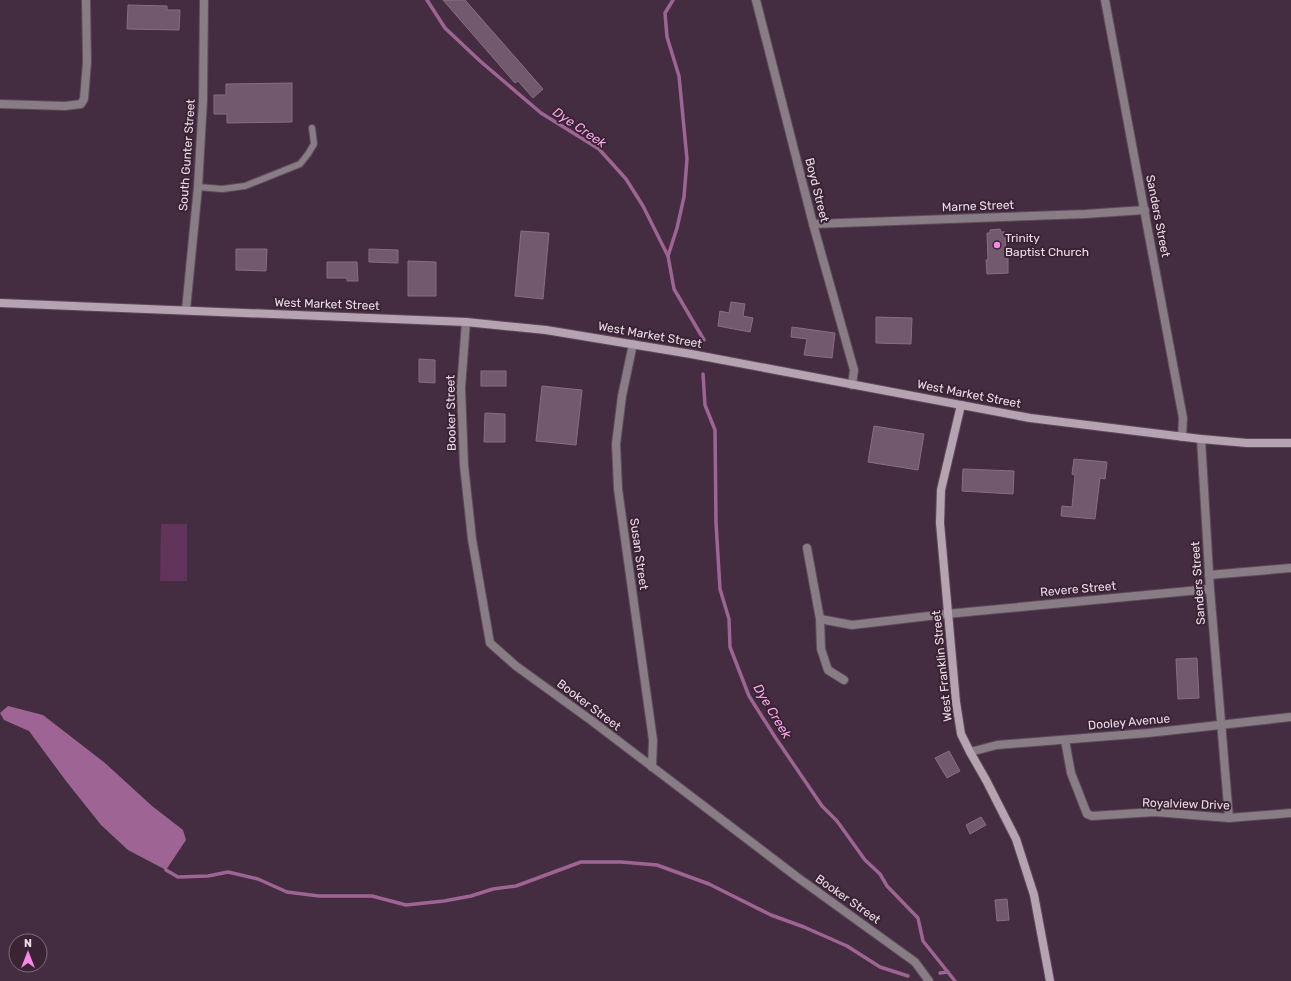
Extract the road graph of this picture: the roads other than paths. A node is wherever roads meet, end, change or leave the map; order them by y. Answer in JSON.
{"nodes":[{"id":1,"x":86,"y":0,"type":"edge"},
{"id":2,"x":204,"y":0,"type":"edge"},
{"id":3,"x":756,"y":0,"type":"edge"},
{"id":4,"x":1105,"y":0,"type":"edge"},
{"id":5,"x":0,"y":104,"type":"edge"},
{"id":6,"x":312,"y":128,"type":"dead end"},
{"id":7,"x":198,"y":187,"type":"junction"},
{"id":8,"x":1145,"y":210,"type":"junction"},
{"id":9,"x":812,"y":224,"type":"junction"},
{"id":10,"x":0,"y":303,"type":"edge"},
{"id":11,"x":186,"y":310,"type":"junction"},
{"id":12,"x":466,"y":322,"type":"junction"},
{"id":13,"x":633,"y":344,"type":"junction"},
{"id":14,"x":852,"y":384,"type":"junction"},
{"id":15,"x":961,"y":405,"type":"junction"},
{"id":16,"x":1182,"y":437,"type":"junction"},
{"id":17,"x":1201,"y":439,"type":"junction"},
{"id":18,"x":1291,"y":443,"type":"edge"},
{"id":19,"x":807,"y":548,"type":"dead end"},
{"id":20,"x":1291,"y":568,"type":"edge"},
{"id":21,"x":1208,"y":574,"type":"junction"},
{"id":22,"x":1210,"y":589,"type":"junction"},
{"id":23,"x":948,"y":614,"type":"junction"},
{"id":24,"x":820,"y":619,"type":"junction"},
{"id":25,"x":844,"y":680,"type":"dead end"},
{"id":26,"x":1291,"y":717,"type":"edge"},
{"id":27,"x":1221,"y":725,"type":"junction"},
{"id":28,"x":1065,"y":740,"type":"junction"},
{"id":29,"x":970,"y":752,"type":"junction"},
{"id":30,"x":652,"y":767,"type":"junction"},
{"id":31,"x":1291,"y":812,"type":"edge"},
{"id":32,"x":1230,"y":818,"type":"junction"},
{"id":33,"x":929,"y":981,"type":"edge"},
{"id":34,"x":1050,"y":981,"type":"edge"}],
"edges":[{"from":1,"to":5,"type":"street"},
{"from":2,"to":7,"type":"street","name":"South Gunter Street"},
{"from":3,"to":9,"type":"street","name":"Boyd Street"},
{"from":4,"to":8,"type":"street","name":"Sanders Street"},
{"from":6,"to":7,"type":"lane"},
{"from":7,"to":11,"type":"street","name":"South Gunter Street"},
{"from":8,"to":9,"type":"street","name":"Marne Street"},
{"from":8,"to":16,"type":"street","name":"Sanders Street"},
{"from":9,"to":14,"type":"street","name":"Boyd Street"},
{"from":10,"to":11,"type":"street","name":"West Market Street"},
{"from":11,"to":12,"type":"street","name":"West Market Street"},
{"from":12,"to":13,"type":"street","name":"West Market Street"},
{"from":12,"to":30,"type":"street","name":"Booker Street"},
{"from":13,"to":14,"type":"street","name":"West Market Street"},
{"from":13,"to":30,"type":"street","name":"Susan Street"},
{"from":14,"to":15,"type":"street","name":"West Market Street"},
{"from":15,"to":16,"type":"street","name":"West Market Street"},
{"from":15,"to":23,"type":"street","name":"West Franklin Street"},
{"from":16,"to":17,"type":"street","name":"West Market Street"},
{"from":17,"to":18,"type":"street","name":"West Market Street"},
{"from":17,"to":21,"type":"street","name":"Sanders Street"},
{"from":19,"to":24,"type":"street"},
{"from":20,"to":21,"type":"street"},
{"from":21,"to":22,"type":"street","name":"Sanders Street"},
{"from":22,"to":23,"type":"street","name":"Revere Street"},
{"from":22,"to":27,"type":"street","name":"Sanders Street"},
{"from":23,"to":24,"type":"street","name":"Revere Street"},
{"from":23,"to":29,"type":"street","name":"West Franklin Street"},
{"from":24,"to":25,"type":"street"},
{"from":26,"to":27,"type":"street","name":"Dooley Avenue"},
{"from":27,"to":28,"type":"street","name":"Dooley Avenue"},
{"from":27,"to":32,"type":"street","name":"Sanders Street"},
{"from":28,"to":29,"type":"street","name":"Dooley Avenue"},
{"from":28,"to":32,"type":"street","name":"Royalview Drive"},
{"from":29,"to":34,"type":"street","name":"West Franklin Street"},
{"from":30,"to":33,"type":"street","name":"Booker Street"},
{"from":31,"to":32,"type":"street","name":"Royalview Drive"}]}
